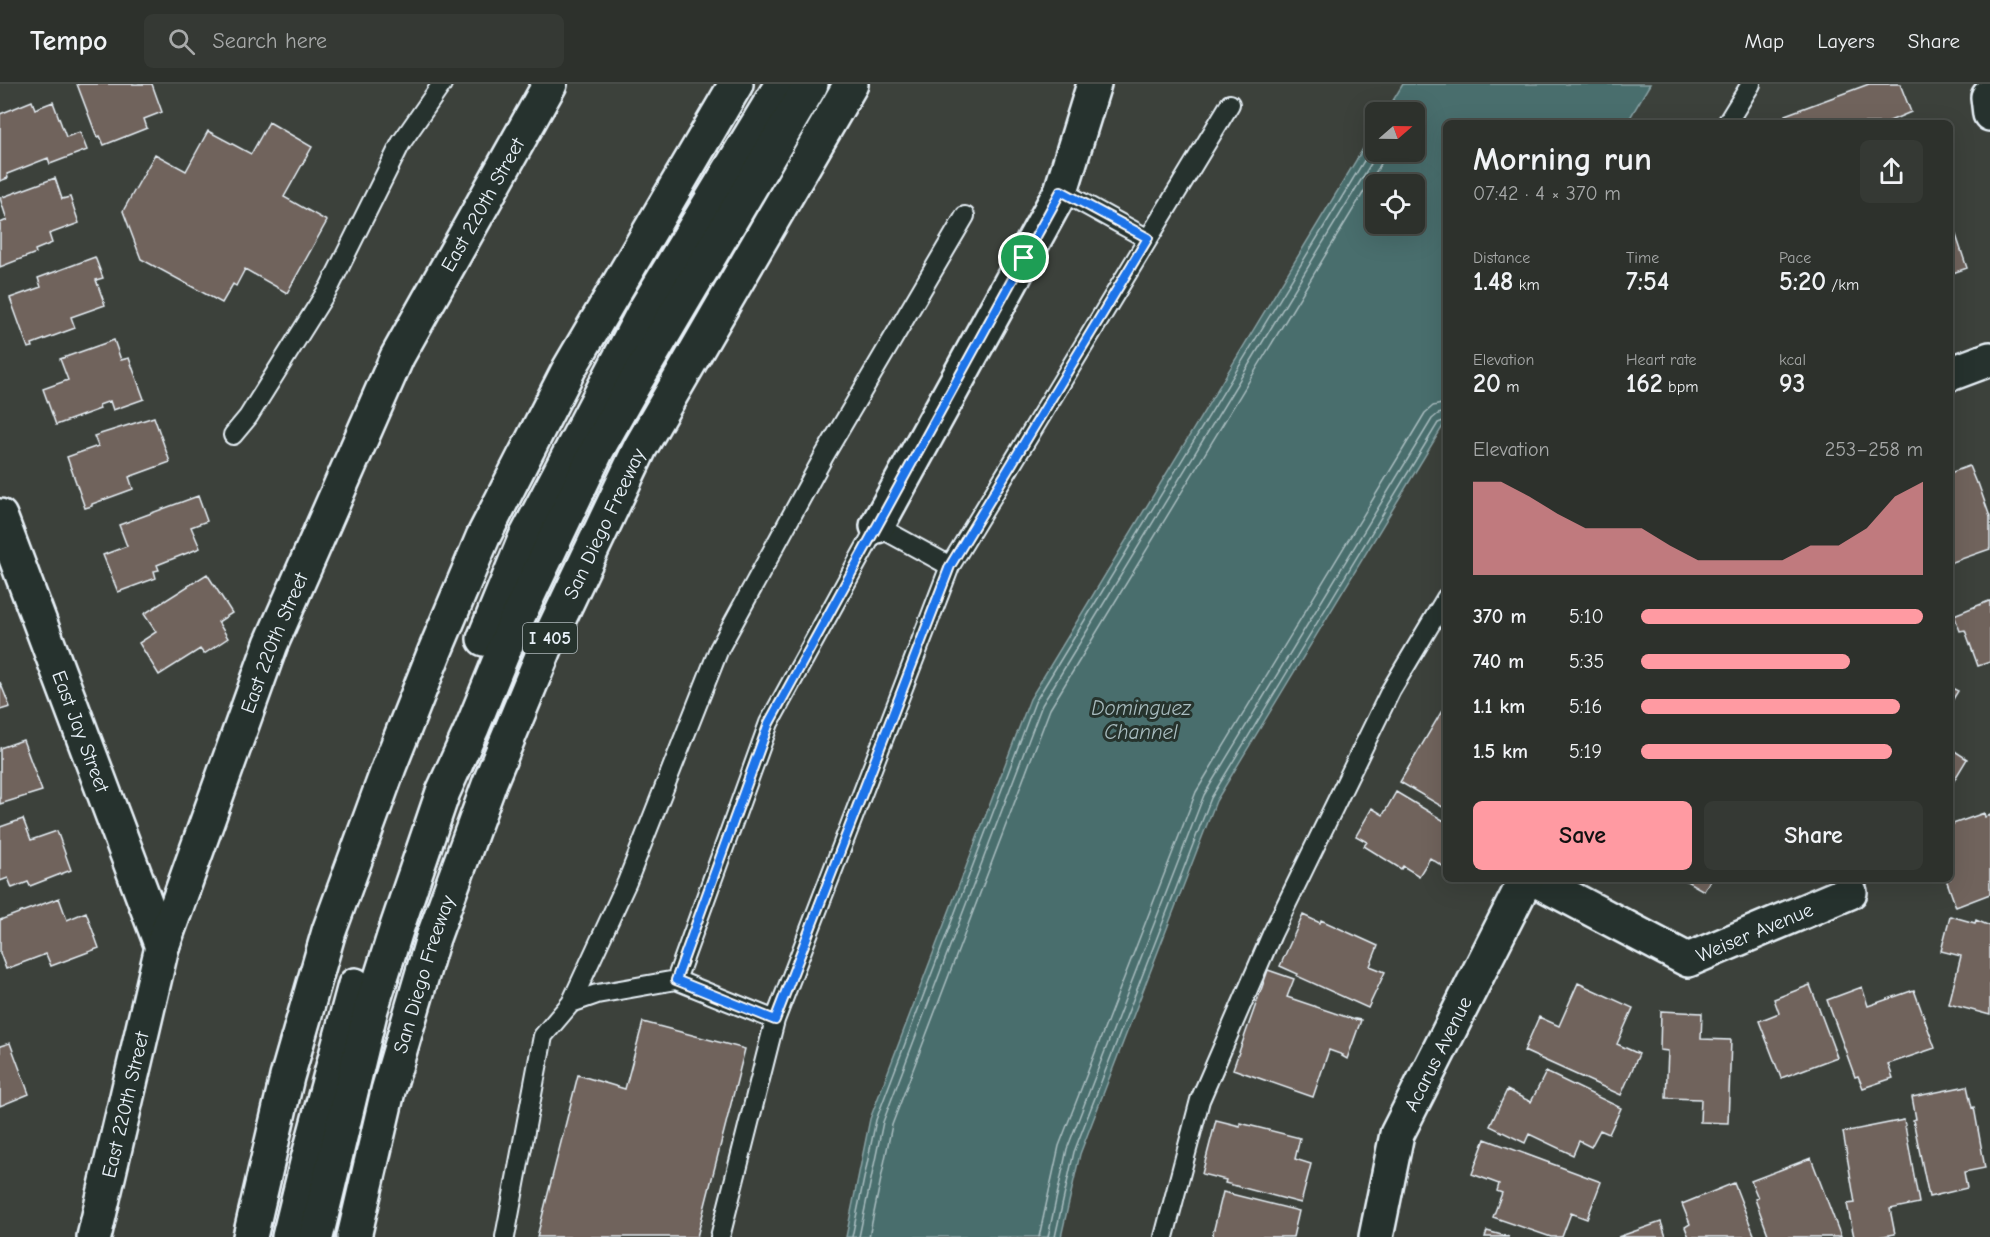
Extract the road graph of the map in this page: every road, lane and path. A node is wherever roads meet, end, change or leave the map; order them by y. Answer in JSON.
{"nodes":[{"id":1,"x":442,"y":84,"type":"edge"},
{"id":2,"x":550,"y":84,"type":"edge"},
{"id":3,"x":736,"y":84,"type":"edge"},
{"id":4,"x":782,"y":84,"type":"edge"},
{"id":5,"x":811,"y":84,"type":"edge"},
{"id":6,"x":851,"y":84,"type":"edge"},
{"id":7,"x":1094,"y":84,"type":"edge"},
{"id":8,"x":1751,"y":84,"type":"edge"},
{"id":9,"x":1230,"y":104,"type":"dead end"},
{"id":10,"x":1730,"y":120,"type":"edge"},
{"id":11,"x":1061,"y":191,"type":"junction"},
{"id":12,"x":965,"y":216,"type":"dead end"},
{"id":13,"x":1148,"y":238,"type":"junction"},
{"id":14,"x":1990,"y":359,"type":"edge"},
{"id":15,"x":1953,"y":373,"type":"edge"},
{"id":16,"x":233,"y":435,"type":"dead end"},
{"id":17,"x":0,"y":516,"type":"edge"},
{"id":18,"x":877,"y":526,"type":"junction"},
{"id":19,"x":950,"y":566,"type":"junction"},
{"id":20,"x":1443,"y":603,"type":"edge"},
{"id":21,"x":1524,"y":882,"type":"edge"},
{"id":22,"x":1540,"y":882,"type":"edge"},
{"id":23,"x":1850,"y":892,"type":"dead end"},
{"id":24,"x":162,"y":947,"type":"junction"},
{"id":25,"x":676,"y":980,"type":"junction"},
{"id":26,"x":571,"y":1003,"type":"junction"},
{"id":27,"x":775,"y":1020,"type":"junction"},
{"id":28,"x":94,"y":1237,"type":"edge"},
{"id":29,"x":250,"y":1237,"type":"edge"},
{"id":30,"x":289,"y":1237,"type":"edge"},
{"id":31,"x":316,"y":1237,"type":"edge"},
{"id":32,"x":354,"y":1237,"type":"edge"},
{"id":33,"x":505,"y":1237,"type":"edge"},
{"id":34,"x":720,"y":1237,"type":"edge"},
{"id":35,"x":1164,"y":1237,"type":"edge"},
{"id":36,"x":1376,"y":1237,"type":"edge"}],
"edges":[{"from":1,"to":16,"type":"lane"},
{"from":2,"to":24,"type":"main road","name":"East 220th Street"},
{"from":3,"to":29,"type":"main road"},
{"from":4,"to":30,"type":"main road"},
{"from":5,"to":31,"type":"main road"},
{"from":6,"to":32,"type":"main road","name":"San Diego Freeway","number":"I 405"},
{"from":7,"to":11,"type":"main road"},
{"from":8,"to":10,"type":"lane"},
{"from":9,"to":13,"type":"lane"},
{"from":11,"to":13,"type":"lane"},
{"from":11,"to":18,"type":"main road"},
{"from":12,"to":26,"type":"lane"},
{"from":13,"to":19,"type":"lane"},
{"from":14,"to":15,"type":"main road"},
{"from":17,"to":24,"type":"main road","name":"East Jay Street"},
{"from":18,"to":19,"type":"lane"},
{"from":18,"to":25,"type":"lane"},
{"from":19,"to":27,"type":"lane"},
{"from":20,"to":35,"type":"lane"},
{"from":21,"to":36,"type":"main road","name":"Acarus Avenue"},
{"from":22,"to":23,"type":"main road","name":"Weiser Avenue"},
{"from":24,"to":28,"type":"main road","name":"East 220th Street"},
{"from":25,"to":26,"type":"lane"},
{"from":25,"to":27,"type":"lane"},
{"from":26,"to":33,"type":"lane"},
{"from":27,"to":34,"type":"lane"}]}
